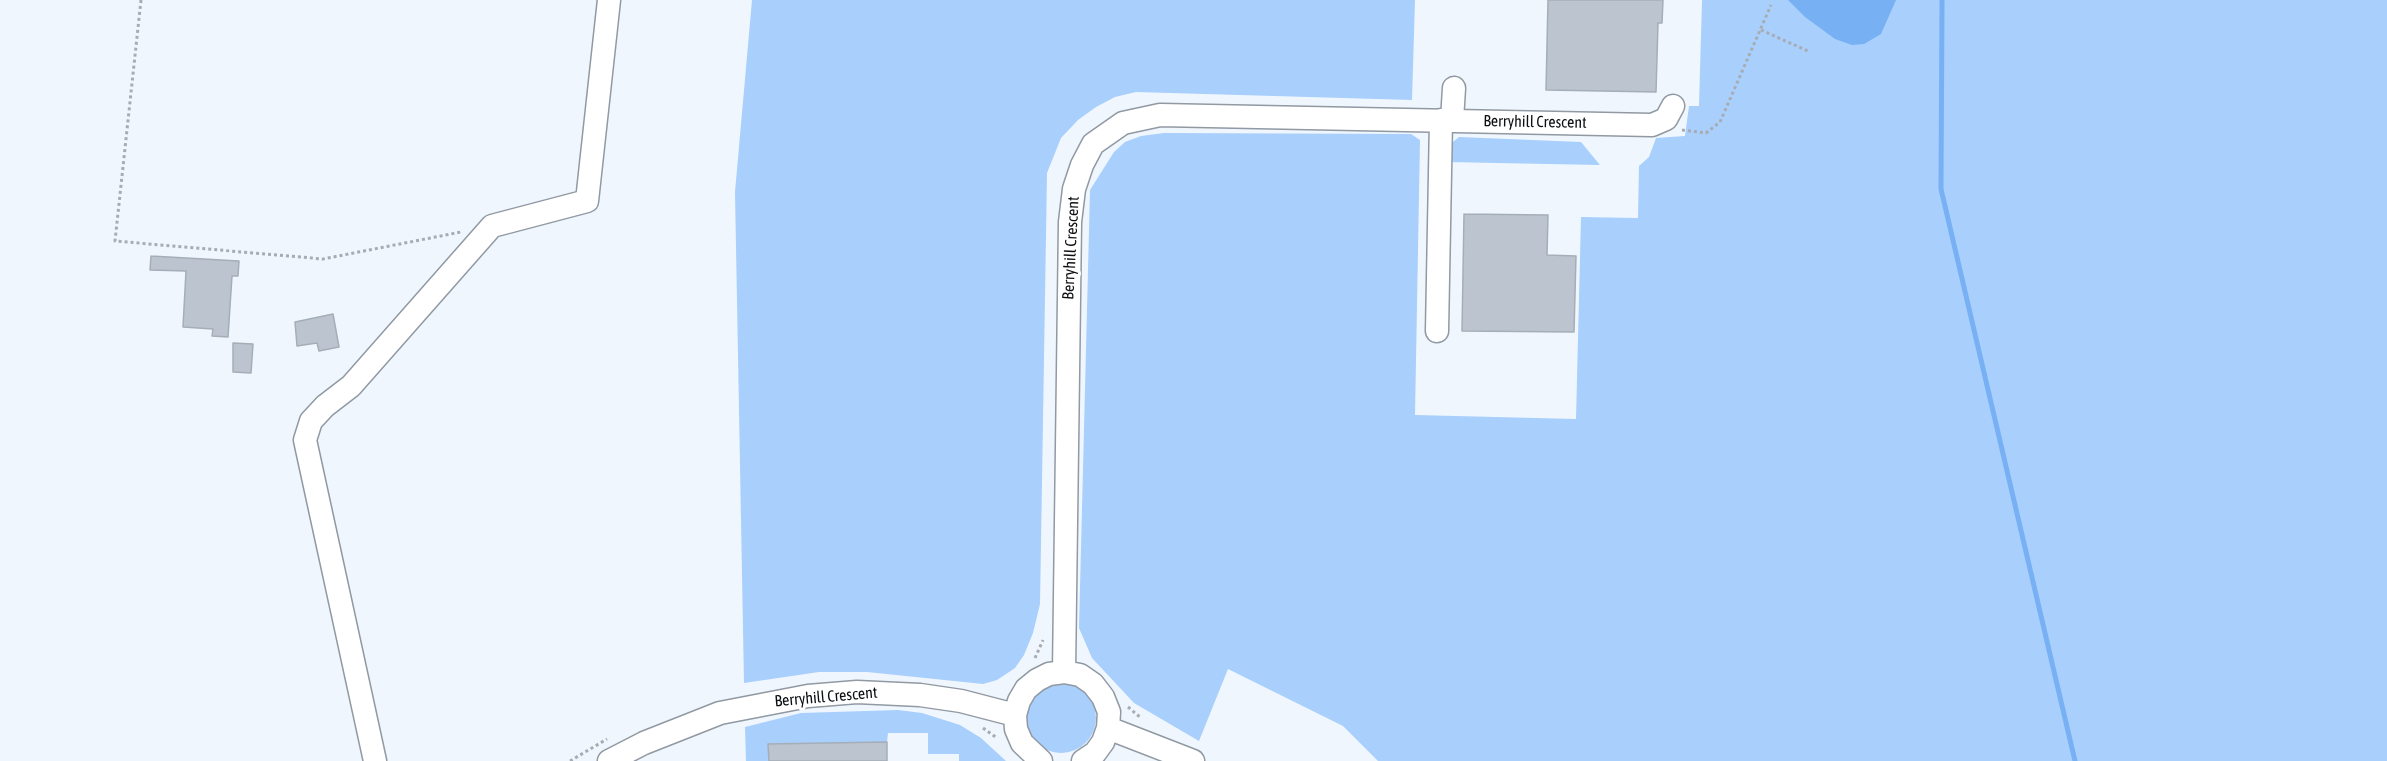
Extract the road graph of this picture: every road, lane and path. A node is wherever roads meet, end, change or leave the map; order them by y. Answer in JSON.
{"nodes":[{"id":1,"x":141,"y":0,"type":"edge"},
{"id":2,"x":609,"y":0,"type":"edge"},
{"id":3,"x":1771,"y":5,"type":"dead end"},
{"id":4,"x":1761,"y":30,"type":"junction"},
{"id":5,"x":1810,"y":52,"type":"dead end"},
{"id":6,"x":1454,"y":88,"type":"dead end"},
{"id":7,"x":1673,"y":106,"type":"dead end"},
{"id":8,"x":1447,"y":120,"type":"junction"},
{"id":9,"x":1652,"y":125,"type":"junction"},
{"id":10,"x":492,"y":226,"type":"junction"},
{"id":11,"x":1437,"y":331,"type":"dead end"},
{"id":12,"x":1064,"y":672,"type":"junction"},
{"id":13,"x":1015,"y":715,"type":"junction"},
{"id":14,"x":980,"y":727,"type":"dead end"},
{"id":15,"x":1108,"y":728,"type":"junction"},
{"id":16,"x":999,"y":739,"type":"dead end"},
{"id":17,"x":375,"y":761,"type":"edge"},
{"id":18,"x":609,"y":761,"type":"edge"},
{"id":19,"x":1041,"y":761,"type":"edge"},
{"id":20,"x":1083,"y":761,"type":"edge"},
{"id":21,"x":1193,"y":761,"type":"edge"}],
"edges":[{"from":1,"to":10,"type":"path"},
{"from":2,"to":10,"type":"street"},
{"from":3,"to":4,"type":"path"},
{"from":4,"to":5,"type":"path"},
{"from":4,"to":9,"type":"path"},
{"from":6,"to":8,"type":"street"},
{"from":7,"to":9,"type":"street"},
{"from":8,"to":9,"type":"street","name":"Berryhill Crescent"},
{"from":8,"to":11,"type":"street"},
{"from":8,"to":12,"type":"street","name":"Berryhill Crescent"},
{"from":10,"to":17,"type":"street"},
{"from":12,"to":13,"type":"street"},
{"from":12,"to":15,"type":"street"},
{"from":13,"to":18,"type":"street","name":"Berryhill Crescent"},
{"from":13,"to":19,"type":"street"},
{"from":14,"to":16,"type":"path"},
{"from":15,"to":20,"type":"street"},
{"from":15,"to":21,"type":"street"}]}
